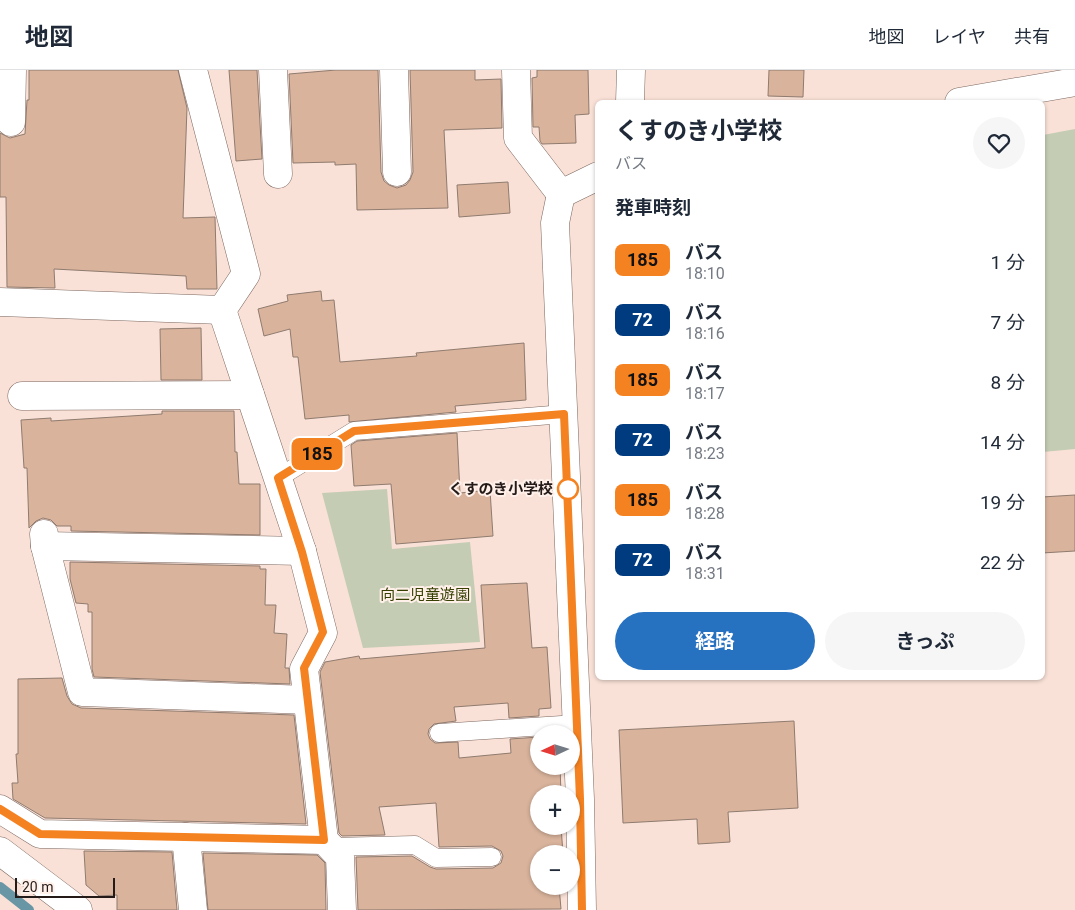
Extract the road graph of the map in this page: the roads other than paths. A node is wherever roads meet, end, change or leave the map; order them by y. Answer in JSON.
{"nodes":[{"id":1,"x":12,"y":70,"type":"edge"},
{"id":2,"x":193,"y":70,"type":"edge"},
{"id":3,"x":273,"y":70,"type":"edge"},
{"id":4,"x":394,"y":70,"type":"edge"},
{"id":5,"x":516,"y":70,"type":"edge"},
{"id":6,"x":631,"y":70,"type":"edge"},
{"id":7,"x":1075,"y":82,"type":"edge"},
{"id":8,"x":630,"y":100,"type":"edge"},
{"id":9,"x":971,"y":100,"type":"edge"},
{"id":10,"x":11,"y":122,"type":"dead end"},
{"id":11,"x":397,"y":172,"type":"dead end"},
{"id":12,"x":278,"y":174,"type":"dead end"},
{"id":13,"x":595,"y":177,"type":"edge"},
{"id":14,"x":561,"y":194,"type":"junction"},
{"id":15,"x":0,"y":302,"type":"edge"},
{"id":16,"x":222,"y":310,"type":"junction"},
{"id":17,"x":250,"y":395,"type":"junction"},
{"id":18,"x":22,"y":396,"type":"dead end"},
{"id":19,"x":564,"y":414,"type":"junction"},
{"id":20,"x":278,"y":478,"type":"junction"},
{"id":21,"x":302,"y":552,"type":"junction"},
{"id":22,"x":306,"y":700,"type":"junction"},
{"id":23,"x":577,"y":724,"type":"junction"},
{"id":24,"x":439,"y":734,"type":"dead end"},
{"id":25,"x":0,"y":809,"type":"edge"},
{"id":26,"x":186,"y":837,"type":"junction"},
{"id":27,"x":328,"y":843,"type":"junction"},
{"id":28,"x":0,"y":851,"type":"edge"},
{"id":29,"x":492,"y":857,"type":"dead end"},
{"id":30,"x":78,"y":910,"type":"edge"},
{"id":31,"x":193,"y":910,"type":"edge"},
{"id":32,"x":342,"y":910,"type":"edge"},
{"id":33,"x":582,"y":910,"type":"edge"}],
"edges":[{"from":1,"to":10,"type":"street"},
{"from":2,"to":16,"type":"street"},
{"from":3,"to":12,"type":"street"},
{"from":4,"to":11,"type":"street"},
{"from":5,"to":14,"type":"street"},
{"from":6,"to":8,"type":"street"},
{"from":7,"to":9,"type":"street"},
{"from":13,"to":14,"type":"street"},
{"from":14,"to":19,"type":"street"},
{"from":15,"to":16,"type":"street"},
{"from":16,"to":17,"type":"street"},
{"from":17,"to":18,"type":"street"},
{"from":17,"to":20,"type":"street"},
{"from":19,"to":20,"type":"lane"},
{"from":19,"to":23,"type":"street"},
{"from":20,"to":21,"type":"street"},
{"from":21,"to":22,"type":"street"},
{"from":21,"to":22,"type":"street"},
{"from":22,"to":27,"type":"street"},
{"from":23,"to":24,"type":"lane"},
{"from":23,"to":33,"type":"street"},
{"from":25,"to":26,"type":"street"},
{"from":26,"to":27,"type":"street"},
{"from":26,"to":31,"type":"street"},
{"from":27,"to":29,"type":"lane"},
{"from":27,"to":32,"type":"street"},
{"from":28,"to":30,"type":"street"}]}
